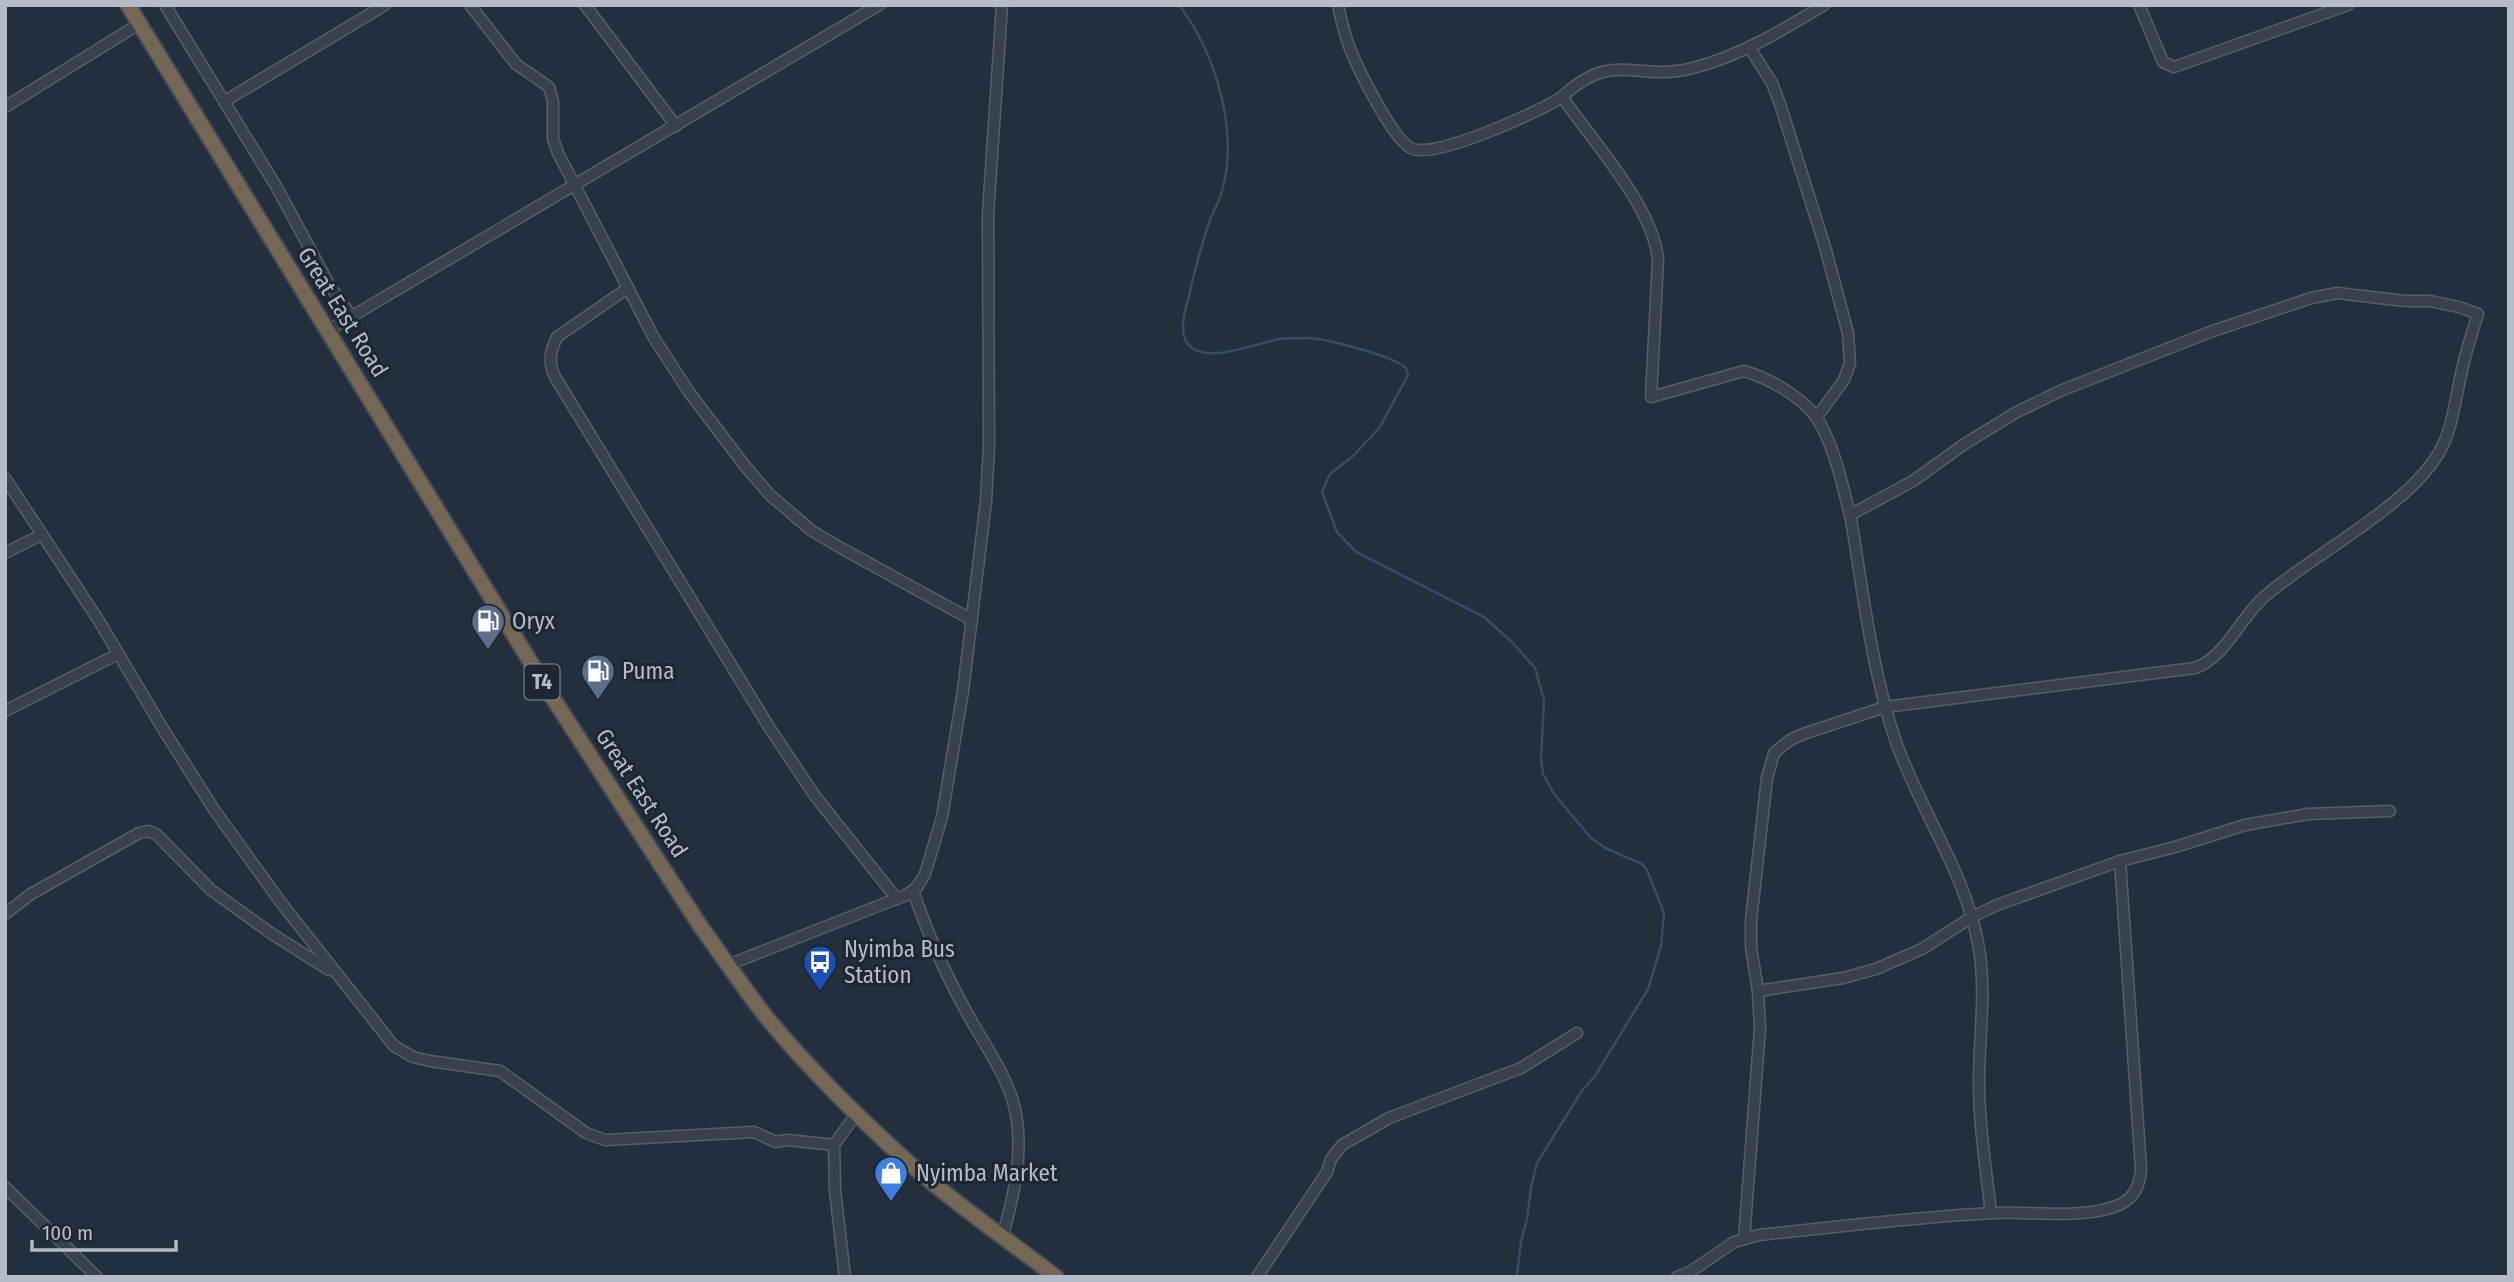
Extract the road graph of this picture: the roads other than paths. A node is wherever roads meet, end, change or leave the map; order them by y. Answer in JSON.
{"nodes":[{"id":1,"x":128,"y":5,"type":"edge"},
{"id":2,"x":165,"y":5,"type":"edge"},
{"id":3,"x":385,"y":5,"type":"edge"},
{"id":4,"x":470,"y":5,"type":"edge"},
{"id":5,"x":585,"y":5,"type":"edge"},
{"id":6,"x":879,"y":5,"type":"edge"},
{"id":7,"x":1002,"y":5,"type":"edge"},
{"id":8,"x":1338,"y":5,"type":"edge"},
{"id":9,"x":1824,"y":5,"type":"edge"},
{"id":10,"x":2139,"y":5,"type":"edge"},
{"id":11,"x":2348,"y":5,"type":"edge"},
{"id":12,"x":139,"y":24,"type":"junction"},
{"id":13,"x":1749,"y":47,"type":"junction"},
{"id":14,"x":1562,"y":97,"type":"junction"},
{"id":15,"x":225,"y":101,"type":"junction"},
{"id":16,"x":5,"y":107,"type":"edge"},
{"id":17,"x":676,"y":126,"type":"junction"},
{"id":18,"x":575,"y":186,"type":"junction"},
{"id":19,"x":628,"y":288,"type":"junction"},
{"id":20,"x":352,"y":317,"type":"junction"},
{"id":21,"x":327,"y":331,"type":"junction"},
{"id":22,"x":1816,"y":417,"type":"junction"},
{"id":23,"x":5,"y":478,"type":"edge"},
{"id":24,"x":1850,"y":515,"type":"junction"},
{"id":25,"x":41,"y":535,"type":"junction"},
{"id":26,"x":5,"y":553,"type":"edge"},
{"id":27,"x":972,"y":621,"type":"junction"},
{"id":28,"x":118,"y":653,"type":"junction"},
{"id":29,"x":1885,"y":707,"type":"junction"},
{"id":30,"x":5,"y":710,"type":"edge"},
{"id":31,"x":2390,"y":811,"type":"dead end"},
{"id":32,"x":2120,"y":861,"type":"junction"},
{"id":33,"x":913,"y":891,"type":"junction"},
{"id":34,"x":897,"y":899,"type":"junction"},
{"id":35,"x":5,"y":914,"type":"edge"},
{"id":36,"x":1972,"y":917,"type":"junction"},
{"id":37,"x":728,"y":965,"type":"junction"},
{"id":38,"x":335,"y":974,"type":"junction"},
{"id":39,"x":1758,"y":990,"type":"junction"},
{"id":40,"x":1577,"y":1033,"type":"dead end"},
{"id":41,"x":856,"y":1114,"type":"junction"},
{"id":42,"x":834,"y":1145,"type":"junction"},
{"id":43,"x":5,"y":1187,"type":"edge"},
{"id":44,"x":1991,"y":1213,"type":"junction"},
{"id":45,"x":1002,"y":1238,"type":"junction"},
{"id":46,"x":1744,"y":1239,"type":"junction"},
{"id":47,"x":97,"y":1277,"type":"edge"},
{"id":48,"x":845,"y":1277,"type":"edge"},
{"id":49,"x":1056,"y":1277,"type":"edge"},
{"id":50,"x":1257,"y":1277,"type":"edge"},
{"id":51,"x":1677,"y":1277,"type":"edge"}],
"edges":[{"from":1,"to":12,"type":"highway","name":"Great East Road","number":"T4"},
{"from":2,"to":15,"type":"street"},
{"from":3,"to":15,"type":"street"},
{"from":4,"to":18,"type":"street"},
{"from":5,"to":17,"type":"street"},
{"from":6,"to":17,"type":"street"},
{"from":7,"to":27,"type":"street"},
{"from":8,"to":14,"type":"street"},
{"from":9,"to":13,"type":"street"},
{"from":10,"to":11,"type":"street"},
{"from":12,"to":16,"type":"street"},
{"from":12,"to":21,"type":"highway","name":"Great East Road","number":"T4"},
{"from":13,"to":14,"type":"street"},
{"from":13,"to":22,"type":"street"},
{"from":14,"to":22,"type":"street"},
{"from":15,"to":20,"type":"street"},
{"from":17,"to":18,"type":"street"},
{"from":18,"to":19,"type":"street"},
{"from":18,"to":20,"type":"street"},
{"from":19,"to":27,"type":"street"},
{"from":19,"to":34,"type":"street"},
{"from":20,"to":21,"type":"street"},
{"from":21,"to":37,"type":"highway","name":"Great East Road","number":"T4"},
{"from":22,"to":24,"type":"street"},
{"from":23,"to":25,"type":"street"},
{"from":24,"to":29,"type":"street"},
{"from":24,"to":29,"type":"street"},
{"from":25,"to":26,"type":"street"},
{"from":25,"to":28,"type":"street"},
{"from":27,"to":33,"type":"street"},
{"from":28,"to":30,"type":"street"},
{"from":28,"to":38,"type":"street"},
{"from":29,"to":36,"type":"street"},
{"from":29,"to":39,"type":"street"},
{"from":31,"to":32,"type":"street"},
{"from":32,"to":36,"type":"street"},
{"from":32,"to":44,"type":"street"},
{"from":33,"to":34,"type":"street"},
{"from":33,"to":45,"type":"street"},
{"from":34,"to":37,"type":"street"},
{"from":35,"to":38,"type":"street"},
{"from":36,"to":39,"type":"street"},
{"from":36,"to":44,"type":"street"},
{"from":37,"to":41,"type":"highway","name":"Great East Road","number":"T4"},
{"from":38,"to":42,"type":"street"},
{"from":39,"to":46,"type":"street"},
{"from":40,"to":50,"type":"street"},
{"from":41,"to":42,"type":"street"},
{"from":41,"to":45,"type":"highway","name":"Great East Road","number":"T4"},
{"from":42,"to":48,"type":"street"},
{"from":43,"to":47,"type":"street"},
{"from":44,"to":46,"type":"street"},
{"from":45,"to":49,"type":"highway","name":"Great East Road","number":"T4"},
{"from":46,"to":51,"type":"street"}]}
